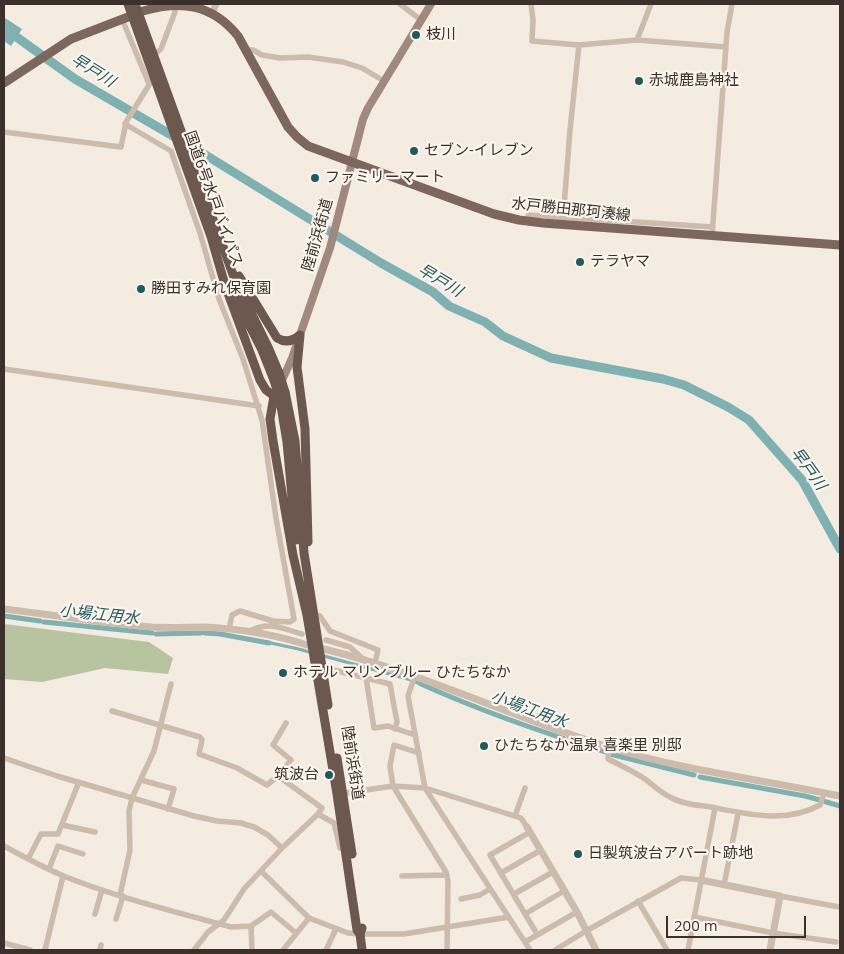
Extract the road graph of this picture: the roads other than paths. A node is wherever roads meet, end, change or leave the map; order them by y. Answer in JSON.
{"nodes":[{"id":1,"x":128,"y":4,"type":"edge"},
{"id":2,"x":135,"y":4,"type":"edge"},
{"id":3,"x":178,"y":4,"type":"edge"},
{"id":4,"x":216,"y":4,"type":"edge"},
{"id":5,"x":400,"y":4,"type":"edge"},
{"id":6,"x":431,"y":4,"type":"edge"},
{"id":7,"x":531,"y":4,"type":"edge"},
{"id":8,"x":651,"y":4,"type":"edge"},
{"id":9,"x":732,"y":4,"type":"edge"},
{"id":10,"x":161,"y":5,"type":"edge"},
{"id":11,"x":143,"y":11,"type":"dead end"},
{"id":12,"x":212,"y":14,"type":"junction"},
{"id":13,"x":125,"y":18,"type":"joint"},
{"id":14,"x":421,"y":20,"type":"junction"},
{"id":15,"x":637,"y":40,"type":"junction"},
{"id":16,"x":579,"y":45,"type":"junction"},
{"id":17,"x":726,"y":47,"type":"junction"},
{"id":18,"x":246,"y":50,"type":"junction"},
{"id":19,"x":154,"y":55,"type":"junction"},
{"id":20,"x":152,"y":80,"type":"junction"},
{"id":21,"x":384,"y":81,"type":"junction"},
{"id":22,"x":4,"y":82,"type":"edge"},
{"id":23,"x":126,"y":123,"type":"junction"},
{"id":24,"x":4,"y":132,"type":"edge"},
{"id":25,"x":187,"y":159,"type":"junction"},
{"id":26,"x":352,"y":162,"type":"junction"},
{"id":27,"x":528,"y":215,"type":"dead end"},
{"id":28,"x":563,"y":221,"type":"junction"},
{"id":29,"x":713,"y":232,"type":"junction"},
{"id":30,"x":216,"y":242,"type":"junction"},
{"id":31,"x":840,"y":245,"type":"edge"},
{"id":32,"x":300,"y":335,"type":"junction"},
{"id":33,"x":4,"y":370,"type":"edge"},
{"id":34,"x":277,"y":377,"type":"junction"},
{"id":35,"x":266,"y":390,"type":"junction"},
{"id":36,"x":255,"y":394,"type":"junction"},
{"id":37,"x":277,"y":398,"type":"junction"},
{"id":38,"x":258,"y":406,"type":"junction"},
{"id":39,"x":266,"y":420,"type":"junction"},
{"id":40,"x":310,"y":597,"type":"junction"},
{"id":41,"x":306,"y":607,"type":"junction"},
{"id":42,"x":4,"y":609,"type":"edge"},
{"id":43,"x":313,"y":614,"type":"junction"},
{"id":44,"x":229,"y":629,"type":"junction"},
{"id":45,"x":249,"y":630,"type":"junction"},
{"id":46,"x":302,"y":634,"type":"dead end"},
{"id":47,"x":326,"y":640,"type":"dead end"},
{"id":48,"x":307,"y":645,"type":"dead end"},
{"id":49,"x":324,"y":649,"type":"dead end"},
{"id":50,"x":363,"y":659,"type":"junction"},
{"id":51,"x":375,"y":663,"type":"junction"},
{"id":52,"x":322,"y":667,"type":"junction"},
{"id":53,"x":415,"y":676,"type":"junction"},
{"id":54,"x":366,"y":678,"type":"junction"},
{"id":55,"x":171,"y":684,"type":"dead end"},
{"id":56,"x":112,"y":711,"type":"dead end"},
{"id":57,"x":286,"y":722,"type":"dead end"},
{"id":58,"x":161,"y":724,"type":"junction"},
{"id":59,"x":396,"y":729,"type":"junction"},
{"id":60,"x":415,"y":735,"type":"junction"},
{"id":61,"x":609,"y":747,"type":"junction"},
{"id":62,"x":419,"y":753,"type":"junction"},
{"id":63,"x":4,"y":758,"type":"edge"},
{"id":64,"x":278,"y":776,"type":"junction"},
{"id":65,"x":141,"y":780,"type":"junction"},
{"id":66,"x":78,"y":782,"type":"junction"},
{"id":67,"x":393,"y":786,"type":"junction"},
{"id":68,"x":425,"y":788,"type":"junction"},
{"id":69,"x":525,"y":788,"type":"dead end"},
{"id":70,"x":340,"y":793,"type":"junction"},
{"id":71,"x":824,"y":793,"type":"junction"},
{"id":72,"x":840,"y":796,"type":"edge"},
{"id":73,"x":132,"y":798,"type":"junction"},
{"id":74,"x":168,"y":808,"type":"junction"},
{"id":75,"x":715,"y":808,"type":"junction"},
{"id":76,"x":318,"y":814,"type":"junction"},
{"id":77,"x":738,"y":814,"type":"junction"},
{"id":78,"x":515,"y":816,"type":"junction"},
{"id":79,"x":62,"y":825,"type":"junction"},
{"id":80,"x":528,"y":829,"type":"junction"},
{"id":81,"x":95,"y":832,"type":"dead end"},
{"id":82,"x":4,"y":846,"type":"edge"},
{"id":83,"x":345,"y":847,"type":"junction"},
{"id":84,"x":282,"y":848,"type":"junction"},
{"id":85,"x":541,"y":850,"type":"junction"},
{"id":86,"x":83,"y":854,"type":"dead end"},
{"id":87,"x":28,"y":859,"type":"junction"},
{"id":88,"x":49,"y":869,"type":"junction"},
{"id":89,"x":260,"y":871,"type":"junction"},
{"id":90,"x":553,"y":872,"type":"junction"},
{"id":91,"x":501,"y":873,"type":"junction"},
{"id":92,"x":447,"y":875,"type":"junction"},
{"id":93,"x":63,"y":876,"type":"junction"},
{"id":94,"x":402,"y":876,"type":"dead end"},
{"id":95,"x":701,"y":880,"type":"junction"},
{"id":96,"x":724,"y":885,"type":"junction"},
{"id":97,"x":490,"y":889,"type":"junction"},
{"id":98,"x":102,"y":890,"type":"junction"},
{"id":99,"x":564,"y":891,"type":"junction"},
{"id":100,"x":514,"y":894,"type":"junction"},
{"id":101,"x":121,"y":896,"type":"junction"},
{"id":102,"x":780,"y":896,"type":"junction"},
{"id":103,"x":461,"y":899,"type":"dead end"},
{"id":104,"x":638,"y":901,"type":"junction"},
{"id":105,"x":839,"y":907,"type":"dead end"},
{"id":106,"x":577,"y":912,"type":"junction"},
{"id":107,"x":95,"y":914,"type":"dead end"},
{"id":108,"x":525,"y":914,"type":"junction"},
{"id":109,"x":509,"y":917,"type":"junction"},
{"id":110,"x":694,"y":917,"type":"junction"},
{"id":111,"x":309,"y":918,"type":"junction"},
{"id":112,"x":116,"y":919,"type":"dead end"},
{"id":113,"x":220,"y":924,"type":"junction"},
{"id":114,"x":251,"y":926,"type":"junction"},
{"id":115,"x":446,"y":927,"type":"junction"},
{"id":116,"x":336,"y":929,"type":"junction"},
{"id":117,"x":586,"y":932,"type":"junction"},
{"id":118,"x":296,"y":933,"type":"junction"},
{"id":119,"x":773,"y":933,"type":"junction"},
{"id":120,"x":360,"y":934,"type":"junction"},
{"id":121,"x":537,"y":934,"type":"junction"},
{"id":122,"x":525,"y":942,"type":"junction"},
{"id":123,"x":836,"y":942,"type":"dead end"},
{"id":124,"x":4,"y":943,"type":"edge"},
{"id":125,"x":30,"y":950,"type":"edge"},
{"id":126,"x":45,"y":950,"type":"edge"},
{"id":127,"x":194,"y":950,"type":"edge"},
{"id":128,"x":252,"y":950,"type":"edge"},
{"id":129,"x":283,"y":950,"type":"edge"},
{"id":130,"x":326,"y":950,"type":"edge"},
{"id":131,"x":362,"y":950,"type":"edge"},
{"id":132,"x":447,"y":950,"type":"edge"},
{"id":133,"x":530,"y":950,"type":"edge"},
{"id":134,"x":555,"y":950,"type":"edge"},
{"id":135,"x":596,"y":950,"type":"edge"},
{"id":136,"x":667,"y":950,"type":"edge"},
{"id":137,"x":688,"y":950,"type":"edge"},
{"id":138,"x":770,"y":950,"type":"edge"}],
"edges":[{"from":1,"to":20,"type":"highway","name":"国道6号水戸バイパス"},
{"from":2,"to":19,"type":"highway","name":"国道6号水戸バイパス"},
{"from":3,"to":10,"type":"main road","name":"水戸勝田那珂湊線"},
{"from":3,"to":12,"type":"main road","name":"水戸勝田那珂湊線"},
{"from":3,"to":19,"type":"street"},
{"from":4,"to":12,"type":"street"},
{"from":5,"to":14,"type":"street"},
{"from":6,"to":14,"type":"main road","name":"陸前浜街道"},
{"from":7,"to":16,"type":"street"},
{"from":8,"to":15,"type":"street"},
{"from":9,"to":17,"type":"street"},
{"from":10,"to":11,"type":"main road","name":"水戸勝田那珂湊線"},
{"from":12,"to":18,"type":"main road","name":"水戸勝田那珂湊線"},
{"from":13,"to":20,"type":"street"},
{"from":13,"to":22,"type":"main road"},
{"from":14,"to":21,"type":"main road","name":"陸前浜街道"},
{"from":15,"to":16,"type":"street"},
{"from":15,"to":17,"type":"street"},
{"from":16,"to":28,"type":"street"},
{"from":17,"to":29,"type":"street"},
{"from":18,"to":21,"type":"street"},
{"from":18,"to":26,"type":"main road","name":"水戸勝田那珂湊線"},
{"from":19,"to":25,"type":"highway","name":"国道6号水戸バイパス"},
{"from":20,"to":23,"type":"street"},
{"from":20,"to":25,"type":"highway","name":"国道6号水戸バイパス"},
{"from":21,"to":26,"type":"main road","name":"陸前浜街道"},
{"from":23,"to":24,"type":"street"},
{"from":23,"to":36,"type":"street"},
{"from":25,"to":30,"type":"highway","name":"国道6号水戸バイパス"},
{"from":26,"to":28,"type":"main road","name":"水戸勝田那珂湊線"},
{"from":26,"to":32,"type":"main road","name":"陸前浜街道"},
{"from":27,"to":28,"type":"street"},
{"from":28,"to":29,"type":"main road","name":"水戸勝田那珂湊線"},
{"from":29,"to":31,"type":"main road","name":"水戸勝田那珂湊線"},
{"from":30,"to":32,"type":"highway"},
{"from":30,"to":34,"type":"highway","name":"国道6号水戸バイパス"},
{"from":30,"to":35,"type":"highway"},
{"from":32,"to":37,"type":"main road","name":"陸前浜街道"},
{"from":32,"to":40,"type":"highway"},
{"from":33,"to":38,"type":"street"},
{"from":34,"to":37,"type":"highway","name":"国道6号水戸バイパス","bridge":true},
{"from":34,"to":40,"type":"highway","name":"国道6号水戸バイパス","bridge":true},
{"from":35,"to":36,"type":"street"},
{"from":35,"to":37,"type":"highway"},
{"from":36,"to":38,"type":"street"},
{"from":37,"to":39,"type":"highway"},
{"from":37,"to":41,"type":"highway","name":"国道6号水戸バイパス"},
{"from":38,"to":39,"type":"street"},
{"from":39,"to":41,"type":"highway"},
{"from":39,"to":44,"type":"street"},
{"from":40,"to":43,"type":"highway","name":"陸前浜街道"},
{"from":41,"to":70,"type":"highway","name":"陸前浜街道"},
{"from":42,"to":44,"type":"street"},
{"from":43,"to":51,"type":"street"},
{"from":43,"to":52,"type":"highway","name":"陸前浜街道"},
{"from":44,"to":45,"type":"street"},
{"from":45,"to":46,"type":"street"},
{"from":45,"to":48,"type":"street"},
{"from":47,"to":50,"type":"street"},
{"from":49,"to":50,"type":"street"},
{"from":50,"to":51,"type":"street"},
{"from":51,"to":53,"type":"street"},
{"from":52,"to":54,"type":"street"},
{"from":52,"to":70,"type":"highway","name":"陸前浜街道"},
{"from":53,"to":60,"type":"street"},
{"from":53,"to":61,"type":"street"},
{"from":54,"to":59,"type":"street"},
{"from":54,"to":59,"type":"street"},
{"from":55,"to":58,"type":"street"},
{"from":56,"to":58,"type":"street"},
{"from":57,"to":64,"type":"street"},
{"from":58,"to":64,"type":"street"},
{"from":58,"to":65,"type":"street"},
{"from":59,"to":60,"type":"street"},
{"from":60,"to":62,"type":"street"},
{"from":61,"to":71,"type":"street"},
{"from":61,"to":75,"type":"street"},
{"from":62,"to":67,"type":"street"},
{"from":62,"to":68,"type":"street"},
{"from":63,"to":66,"type":"street"},
{"from":64,"to":76,"type":"street"},
{"from":65,"to":73,"type":"street"},
{"from":65,"to":74,"type":"street"},
{"from":66,"to":73,"type":"street"},
{"from":66,"to":79,"type":"street"},
{"from":67,"to":68,"type":"street"},
{"from":67,"to":70,"type":"street"},
{"from":67,"to":92,"type":"street"},
{"from":68,"to":78,"type":"street"},
{"from":68,"to":97,"type":"street"},
{"from":69,"to":78,"type":"street"},
{"from":70,"to":83,"type":"highway","name":"陸前浜街道"},
{"from":70,"to":120,"type":"highway","name":"陸前浜街道"},
{"from":71,"to":72,"type":"street"},
{"from":71,"to":77,"type":"street"},
{"from":73,"to":74,"type":"street"},
{"from":73,"to":101,"type":"street"},
{"from":74,"to":84,"type":"street"},
{"from":75,"to":77,"type":"street"},
{"from":75,"to":95,"type":"street"},
{"from":76,"to":83,"type":"street"},
{"from":76,"to":84,"type":"street"},
{"from":77,"to":96,"type":"street"},
{"from":78,"to":80,"type":"street"},
{"from":79,"to":81,"type":"street"},
{"from":79,"to":87,"type":"street"},
{"from":80,"to":85,"type":"street"},
{"from":80,"to":91,"type":"street"},
{"from":82,"to":87,"type":"street"},
{"from":83,"to":120,"type":"highway","name":"陸前浜街道"},
{"from":84,"to":89,"type":"street"},
{"from":85,"to":90,"type":"street"},
{"from":85,"to":91,"type":"street"},
{"from":86,"to":88,"type":"street"},
{"from":87,"to":88,"type":"street"},
{"from":88,"to":93,"type":"street"},
{"from":89,"to":111,"type":"street"},
{"from":89,"to":113,"type":"street"},
{"from":90,"to":99,"type":"street"},
{"from":90,"to":100,"type":"street"},
{"from":91,"to":100,"type":"street"},
{"from":92,"to":94,"type":"street"},
{"from":92,"to":115,"type":"street"},
{"from":93,"to":98,"type":"street"},
{"from":93,"to":126,"type":"street"},
{"from":95,"to":96,"type":"street"},
{"from":95,"to":104,"type":"street"},
{"from":95,"to":110,"type":"street"},
{"from":96,"to":102,"type":"street"},
{"from":97,"to":103,"type":"street"},
{"from":97,"to":109,"type":"street"},
{"from":98,"to":101,"type":"street"},
{"from":98,"to":107,"type":"street"},
{"from":99,"to":106,"type":"street"},
{"from":99,"to":108,"type":"street"},
{"from":100,"to":108,"type":"street"},
{"from":101,"to":112,"type":"street"},
{"from":101,"to":113,"type":"street"},
{"from":102,"to":105,"type":"street"},
{"from":102,"to":119,"type":"street"},
{"from":104,"to":117,"type":"street"},
{"from":104,"to":136,"type":"street"},
{"from":106,"to":117,"type":"street"},
{"from":106,"to":121,"type":"street"},
{"from":108,"to":121,"type":"street"},
{"from":109,"to":115,"type":"street"},
{"from":109,"to":122,"type":"street"},
{"from":110,"to":119,"type":"street"},
{"from":110,"to":137,"type":"street"},
{"from":111,"to":116,"type":"street"},
{"from":111,"to":118,"type":"street"},
{"from":113,"to":114,"type":"street"},
{"from":113,"to":127,"type":"street"},
{"from":114,"to":118,"type":"street"},
{"from":114,"to":128,"type":"street"},
{"from":115,"to":120,"type":"street"},
{"from":115,"to":132,"type":"street"},
{"from":116,"to":120,"type":"street"},
{"from":116,"to":130,"type":"street"},
{"from":117,"to":134,"type":"street"},
{"from":117,"to":135,"type":"street"},
{"from":118,"to":129,"type":"street"},
{"from":119,"to":123,"type":"street"},
{"from":119,"to":138,"type":"street"},
{"from":120,"to":131,"type":"highway","name":"陸前浜街道"},
{"from":121,"to":122,"type":"street"},
{"from":122,"to":133,"type":"street"},
{"from":124,"to":125,"type":"street"}]}
